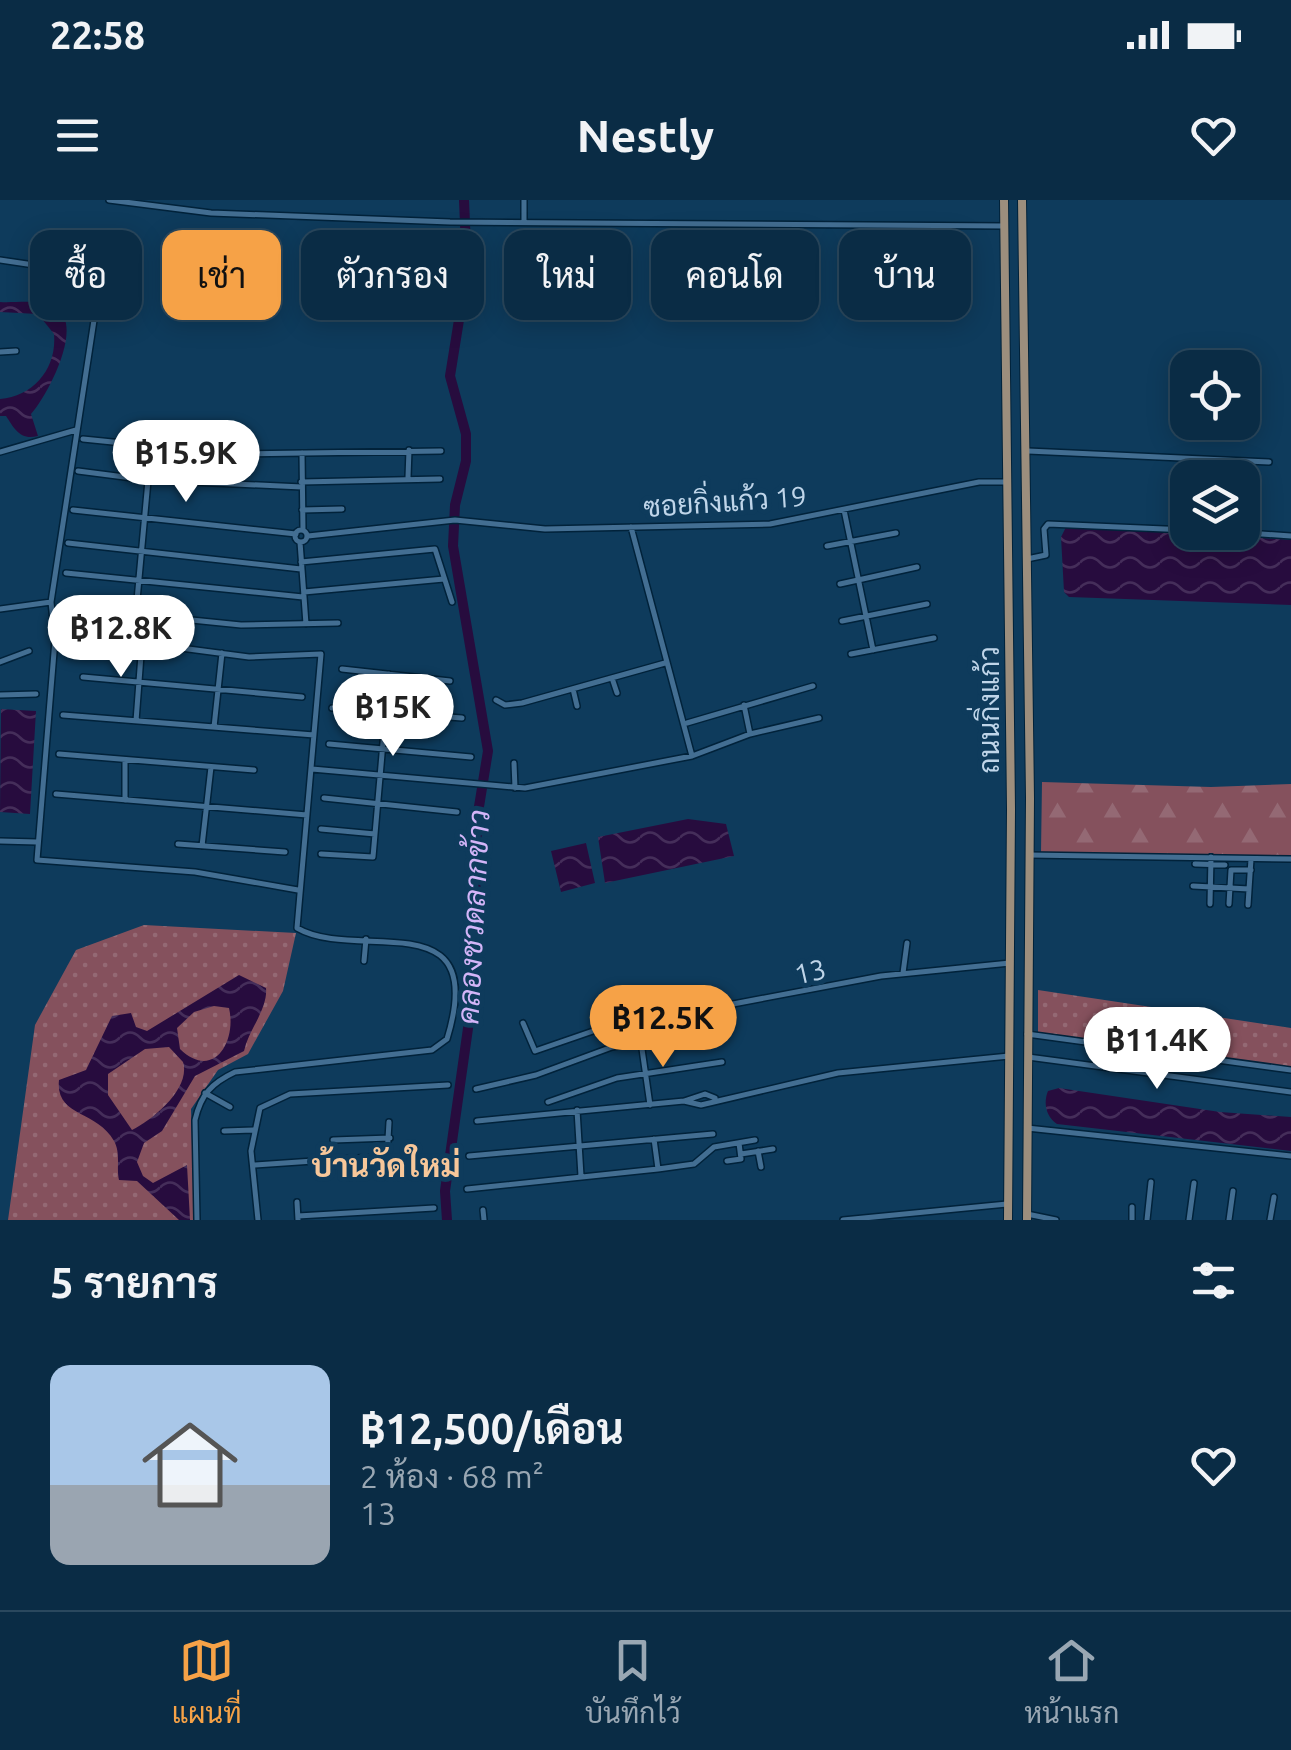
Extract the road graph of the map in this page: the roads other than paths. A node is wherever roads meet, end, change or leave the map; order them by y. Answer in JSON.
{"nodes":[{"id":1,"x":109,"y":200,"type":"edge"},
{"id":2,"x":524,"y":200,"type":"edge"},
{"id":3,"x":1004,"y":200,"type":"edge"},
{"id":4,"x":1022,"y":200,"type":"edge"},
{"id":5,"x":524,"y":222,"type":"junction"},
{"id":6,"x":1004,"y":226,"type":"junction"},
{"id":7,"x":0,"y":260,"type":"edge"},
{"id":8,"x":16,"y":351,"type":"dead end"},
{"id":9,"x":0,"y":352,"type":"edge"},
{"id":10,"x":76,"y":430,"type":"junction"},
{"id":11,"x":83,"y":439,"type":"dead end"},
{"id":12,"x":151,"y":448,"type":"junction"},
{"id":13,"x":408,"y":450,"type":"junction"},
{"id":14,"x":441,"y":451,"type":"dead end"},
{"id":15,"x":1028,"y":451,"type":"junction"},
{"id":16,"x":0,"y":452,"type":"edge"},
{"id":17,"x":302,"y":454,"type":"junction"},
{"id":18,"x":1269,"y":462,"type":"dead end"},
{"id":19,"x":78,"y":471,"type":"dead end"},
{"id":20,"x":408,"y":478,"type":"junction"},
{"id":21,"x":440,"y":479,"type":"dead end"},
{"id":22,"x":148,"y":480,"type":"junction"},
{"id":23,"x":1009,"y":482,"type":"junction"},
{"id":24,"x":302,"y":484,"type":"junction"},
{"id":25,"x":342,"y":509,"type":"dead end"},
{"id":26,"x":73,"y":510,"type":"dead end"},
{"id":27,"x":302,"y":510,"type":"junction"},
{"id":28,"x":844,"y":510,"type":"junction"},
{"id":29,"x":145,"y":518,"type":"junction"},
{"id":30,"x":632,"y":527,"type":"junction"},
{"id":31,"x":1170,"y":529,"type":"edge"},
{"id":32,"x":302,"y":533,"type":"junction"},
{"id":33,"x":896,"y":533,"type":"dead end"},
{"id":34,"x":1260,"y":534,"type":"edge"},
{"id":35,"x":1291,"y":536,"type":"edge"},
{"id":36,"x":851,"y":542,"type":"junction"},
{"id":37,"x":68,"y":543,"type":"dead end"},
{"id":38,"x":826,"y":546,"type":"dead end"},
{"id":39,"x":142,"y":551,"type":"junction"},
{"id":40,"x":1027,"y":559,"type":"junction"},
{"id":41,"x":301,"y":565,"type":"junction"},
{"id":42,"x":917,"y":567,"type":"dead end"},
{"id":43,"x":66,"y":572,"type":"dead end"},
{"id":44,"x":444,"y":580,"type":"junction"},
{"id":45,"x":859,"y":580,"type":"junction"},
{"id":46,"x":138,"y":581,"type":"junction"},
{"id":47,"x":840,"y":584,"type":"dead end"},
{"id":48,"x":304,"y":595,"type":"junction"},
{"id":49,"x":51,"y":602,"type":"junction"},
{"id":50,"x":452,"y":602,"type":"dead end"},
{"id":51,"x":927,"y":604,"type":"dead end"},
{"id":52,"x":63,"y":607,"type":"dead end"},
{"id":53,"x":0,"y":609,"type":"edge"},
{"id":54,"x":136,"y":611,"type":"junction"},
{"id":55,"x":867,"y":616,"type":"junction"},
{"id":56,"x":842,"y":621,"type":"dead end"},
{"id":57,"x":338,"y":623,"type":"dead end"},
{"id":58,"x":306,"y":624,"type":"junction"},
{"id":59,"x":90,"y":636,"type":"dead end"},
{"id":60,"x":934,"y":638,"type":"dead end"},
{"id":61,"x":142,"y":642,"type":"junction"},
{"id":62,"x":873,"y":650,"type":"junction"},
{"id":63,"x":28,"y":652,"type":"dead end"},
{"id":64,"x":222,"y":653,"type":"junction"},
{"id":65,"x":851,"y":654,"type":"dead end"},
{"id":66,"x":0,"y":662,"type":"edge"},
{"id":67,"x":665,"y":663,"type":"junction"},
{"id":68,"x":342,"y":669,"type":"dead end"},
{"id":69,"x":389,"y":674,"type":"junction"},
{"id":70,"x":84,"y":677,"type":"dead end"},
{"id":71,"x":612,"y":678,"type":"junction"},
{"id":72,"x":450,"y":680,"type":"dead end"},
{"id":73,"x":139,"y":682,"type":"junction"},
{"id":74,"x":813,"y":686,"type":"dead end"},
{"id":75,"x":218,"y":689,"type":"junction"},
{"id":76,"x":573,"y":689,"type":"junction"},
{"id":77,"x":617,"y":693,"type":"dead end"},
{"id":78,"x":36,"y":694,"type":"dead end"},
{"id":79,"x":0,"y":695,"type":"edge"},
{"id":80,"x":302,"y":697,"type":"dead end"},
{"id":81,"x":496,"y":700,"type":"dead end"},
{"id":82,"x":744,"y":705,"type":"junction"},
{"id":83,"x":578,"y":706,"type":"dead end"},
{"id":84,"x":332,"y":708,"type":"dead end"},
{"id":85,"x":386,"y":712,"type":"junction"},
{"id":86,"x":63,"y":715,"type":"dead end"},
{"id":87,"x":462,"y":718,"type":"dead end"},
{"id":88,"x":819,"y":718,"type":"dead end"},
{"id":89,"x":136,"y":721,"type":"junction"},
{"id":90,"x":687,"y":722,"type":"dead end"},
{"id":91,"x":214,"y":727,"type":"junction"},
{"id":92,"x":314,"y":734,"type":"junction"},
{"id":93,"x":750,"y":734,"type":"junction"},
{"id":94,"x":329,"y":744,"type":"dead end"},
{"id":95,"x":382,"y":749,"type":"junction"},
{"id":96,"x":59,"y":754,"type":"dead end"},
{"id":97,"x":692,"y":756,"type":"junction"},
{"id":98,"x":471,"y":757,"type":"dead end"},
{"id":99,"x":126,"y":760,"type":"junction"},
{"id":100,"x":514,"y":762,"type":"dead end"},
{"id":101,"x":211,"y":767,"type":"junction"},
{"id":102,"x":311,"y":769,"type":"junction"},
{"id":103,"x":254,"y":770,"type":"dead end"},
{"id":104,"x":380,"y":775,"type":"junction"},
{"id":105,"x":515,"y":788,"type":"junction"},
{"id":106,"x":56,"y":794,"type":"dead end"},
{"id":107,"x":324,"y":798,"type":"dead end"},
{"id":108,"x":125,"y":800,"type":"junction"},
{"id":109,"x":378,"y":802,"type":"junction"},
{"id":110,"x":206,"y":806,"type":"junction"},
{"id":111,"x":457,"y":812,"type":"dead end"},
{"id":112,"x":307,"y":815,"type":"junction"},
{"id":113,"x":321,"y":829,"type":"dead end"},
{"id":114,"x":375,"y":834,"type":"junction"},
{"id":115,"x":0,"y":841,"type":"edge"},
{"id":116,"x":38,"y":842,"type":"junction"},
{"id":117,"x":178,"y":844,"type":"dead end"},
{"id":118,"x":202,"y":846,"type":"junction"},
{"id":119,"x":284,"y":852,"type":"dead end"},
{"id":120,"x":322,"y":854,"type":"dead end"},
{"id":121,"x":1029,"y":855,"type":"junction"},
{"id":122,"x":1251,"y":858,"type":"junction"},
{"id":123,"x":1291,"y":859,"type":"edge"},
{"id":124,"x":1211,"y":861,"type":"junction"},
{"id":125,"x":1194,"y":864,"type":"dead end"},
{"id":126,"x":1224,"y":865,"type":"dead end"},
{"id":127,"x":1250,"y":870,"type":"junction"},
{"id":128,"x":1193,"y":886,"type":"dead end"},
{"id":129,"x":1210,"y":886,"type":"junction"},
{"id":130,"x":1230,"y":887,"type":"junction"},
{"id":131,"x":1249,"y":889,"type":"junction"},
{"id":132,"x":298,"y":890,"type":"junction"},
{"id":133,"x":1210,"y":904,"type":"dead end"},
{"id":134,"x":1229,"y":904,"type":"dead end"},
{"id":135,"x":1248,"y":905,"type":"dead end"},
{"id":136,"x":366,"y":940,"type":"junction"},
{"id":137,"x":907,"y":943,"type":"dead end"},
{"id":138,"x":364,"y":961,"type":"dead end"},
{"id":139,"x":1010,"y":963,"type":"junction"},
{"id":140,"x":902,"y":973,"type":"junction"},
{"id":141,"x":524,"y":1023,"type":"dead end"},
{"id":142,"x":716,"y":1030,"type":"dead end"},
{"id":143,"x":1028,"y":1034,"type":"junction"},
{"id":144,"x":641,"y":1042,"type":"junction"},
{"id":145,"x":1009,"y":1056,"type":"junction"},
{"id":146,"x":1028,"y":1058,"type":"junction"},
{"id":147,"x":722,"y":1062,"type":"dead end"},
{"id":148,"x":1291,"y":1070,"type":"edge"},
{"id":149,"x":646,"y":1073,"type":"junction"},
{"id":150,"x":448,"y":1085,"type":"dead end"},
{"id":151,"x":476,"y":1089,"type":"dead end"},
{"id":152,"x":1291,"y":1092,"type":"edge"},
{"id":153,"x":204,"y":1093,"type":"junction"},
{"id":154,"x":548,"y":1102,"type":"dead end"},
{"id":155,"x":650,"y":1104,"type":"junction"},
{"id":156,"x":230,"y":1107,"type":"dead end"},
{"id":157,"x":578,"y":1110,"type":"junction"},
{"id":158,"x":389,"y":1122,"type":"dead end"},
{"id":159,"x":477,"y":1122,"type":"dead end"},
{"id":160,"x":1027,"y":1128,"type":"junction"},
{"id":161,"x":253,"y":1130,"type":"junction"},
{"id":162,"x":224,"y":1131,"type":"dead end"},
{"id":163,"x":713,"y":1134,"type":"dead end"},
{"id":164,"x":390,"y":1138,"type":"junction"},
{"id":165,"x":654,"y":1139,"type":"junction"},
{"id":166,"x":333,"y":1140,"type":"dead end"},
{"id":167,"x":755,"y":1140,"type":"dead end"},
{"id":168,"x":739,"y":1143,"type":"junction"},
{"id":169,"x":579,"y":1145,"type":"junction"},
{"id":170,"x":773,"y":1149,"type":"dead end"},
{"id":171,"x":758,"y":1151,"type":"junction"},
{"id":172,"x":741,"y":1154,"type":"junction"},
{"id":173,"x":470,"y":1156,"type":"dead end"},
{"id":174,"x":1291,"y":1156,"type":"edge"},
{"id":175,"x":727,"y":1161,"type":"dead end"},
{"id":176,"x":255,"y":1165,"type":"junction"},
{"id":177,"x":760,"y":1167,"type":"dead end"},
{"id":178,"x":658,"y":1169,"type":"junction"},
{"id":179,"x":581,"y":1176,"type":"junction"},
{"id":180,"x":1151,"y":1182,"type":"dead end"},
{"id":181,"x":1194,"y":1183,"type":"dead end"},
{"id":182,"x":467,"y":1190,"type":"dead end"},
{"id":183,"x":1233,"y":1191,"type":"dead end"},
{"id":184,"x":1274,"y":1197,"type":"dead end"},
{"id":185,"x":297,"y":1202,"type":"dead end"},
{"id":186,"x":1007,"y":1204,"type":"junction"},
{"id":187,"x":1132,"y":1207,"type":"dead end"},
{"id":188,"x":434,"y":1208,"type":"dead end"},
{"id":189,"x":483,"y":1210,"type":"dead end"},
{"id":190,"x":1027,"y":1217,"type":"edge"},
{"id":191,"x":298,"y":1218,"type":"edge"},
{"id":192,"x":484,"y":1219,"type":"edge"},
{"id":193,"x":197,"y":1220,"type":"edge"},
{"id":194,"x":258,"y":1220,"type":"edge"},
{"id":195,"x":475,"y":1220,"type":"edge"},
{"id":196,"x":842,"y":1220,"type":"edge"},
{"id":197,"x":1008,"y":1220,"type":"edge"},
{"id":198,"x":1056,"y":1220,"type":"edge"},
{"id":199,"x":1132,"y":1220,"type":"edge"},
{"id":200,"x":1147,"y":1220,"type":"edge"},
{"id":201,"x":1189,"y":1220,"type":"edge"},
{"id":202,"x":1229,"y":1220,"type":"edge"},
{"id":203,"x":1270,"y":1220,"type":"edge"}],
"edges":[{"from":1,"to":5,"type":"street"},
{"from":2,"to":5,"type":"street"},
{"from":3,"to":6,"type":"main road","name":"ถนนกิ่งแก้ว"},
{"from":4,"to":15,"type":"main road","name":"ถนนกิ่งแก้ว"},
{"from":5,"to":6,"type":"street"},
{"from":6,"to":23,"type":"main road","name":"ถนนกิ่งแก้ว"},
{"from":7,"to":10,"type":"street"},
{"from":8,"to":9,"type":"street"},
{"from":10,"to":16,"type":"street"},
{"from":10,"to":49,"type":"street"},
{"from":11,"to":12,"type":"street"},
{"from":12,"to":17,"type":"street"},
{"from":12,"to":22,"type":"street"},
{"from":13,"to":14,"type":"street"},
{"from":13,"to":17,"type":"street"},
{"from":13,"to":20,"type":"street"},
{"from":15,"to":18,"type":"street"},
{"from":15,"to":40,"type":"main road","name":"ถนนกิ่งแก้ว"},
{"from":17,"to":24,"type":"street"},
{"from":19,"to":22,"type":"street"},
{"from":20,"to":21,"type":"street"},
{"from":20,"to":24,"type":"street"},
{"from":22,"to":24,"type":"street"},
{"from":22,"to":29,"type":"street"},
{"from":23,"to":28,"type":"street","name":"ซอยกิ่งแก้ว 19"},
{"from":23,"to":139,"type":"main road","name":"ถนนกิ่งแก้ว"},
{"from":24,"to":27,"type":"street"},
{"from":25,"to":27,"type":"street"},
{"from":26,"to":29,"type":"street","name":"ซอยกิ่งแก้ว 19"},
{"from":27,"to":32,"type":"street"},
{"from":28,"to":30,"type":"street","name":"ซอยกิ่งแก้ว 19"},
{"from":28,"to":36,"type":"street"},
{"from":29,"to":32,"type":"street","name":"ซอยกิ่งแก้ว 19"},
{"from":29,"to":39,"type":"street"},
{"from":30,"to":32,"type":"street","name":"ซอยกิ่งแก้ว 19"},
{"from":30,"to":67,"type":"street"},
{"from":31,"to":40,"type":"street"},
{"from":32,"to":41,"type":"street"},
{"from":33,"to":36,"type":"street"},
{"from":34,"to":35,"type":"street"},
{"from":36,"to":38,"type":"street"},
{"from":36,"to":45,"type":"street"},
{"from":37,"to":39,"type":"street"},
{"from":39,"to":41,"type":"street"},
{"from":39,"to":46,"type":"street"},
{"from":40,"to":121,"type":"main road","name":"ถนนกิ่งแก้ว"},
{"from":41,"to":44,"type":"street"},
{"from":41,"to":48,"type":"street"},
{"from":42,"to":45,"type":"street"},
{"from":43,"to":46,"type":"street"},
{"from":44,"to":48,"type":"street"},
{"from":44,"to":50,"type":"street"},
{"from":45,"to":47,"type":"street"},
{"from":45,"to":55,"type":"street"},
{"from":46,"to":48,"type":"street"},
{"from":46,"to":54,"type":"street"},
{"from":48,"to":58,"type":"street"},
{"from":49,"to":53,"type":"street"},
{"from":49,"to":116,"type":"street"},
{"from":51,"to":55,"type":"street"},
{"from":52,"to":54,"type":"street"},
{"from":54,"to":58,"type":"street"},
{"from":55,"to":56,"type":"street"},
{"from":55,"to":62,"type":"street"},
{"from":57,"to":58,"type":"street"},
{"from":59,"to":61,"type":"street"},
{"from":60,"to":62,"type":"street"},
{"from":61,"to":64,"type":"street"},
{"from":61,"to":73,"type":"street"},
{"from":62,"to":65,"type":"street"},
{"from":63,"to":66,"type":"street"},
{"from":64,"to":75,"type":"street"},
{"from":64,"to":92,"type":"street"},
{"from":67,"to":71,"type":"street"},
{"from":67,"to":97,"type":"street"},
{"from":68,"to":69,"type":"street"},
{"from":69,"to":72,"type":"street"},
{"from":69,"to":85,"type":"street"},
{"from":70,"to":73,"type":"street"},
{"from":71,"to":76,"type":"street"},
{"from":71,"to":77,"type":"street"},
{"from":73,"to":75,"type":"street"},
{"from":73,"to":89,"type":"street"},
{"from":74,"to":82,"type":"street"},
{"from":75,"to":80,"type":"street"},
{"from":75,"to":91,"type":"street"},
{"from":76,"to":81,"type":"street"},
{"from":76,"to":83,"type":"street"},
{"from":78,"to":79,"type":"street"},
{"from":82,"to":90,"type":"street"},
{"from":82,"to":93,"type":"street"},
{"from":84,"to":85,"type":"street"},
{"from":85,"to":87,"type":"street"},
{"from":85,"to":95,"type":"street"},
{"from":86,"to":89,"type":"street"},
{"from":88,"to":93,"type":"street"},
{"from":89,"to":91,"type":"street"},
{"from":91,"to":92,"type":"street"},
{"from":92,"to":102,"type":"street"},
{"from":93,"to":97,"type":"street"},
{"from":94,"to":95,"type":"street"},
{"from":95,"to":98,"type":"street"},
{"from":95,"to":104,"type":"street"},
{"from":96,"to":99,"type":"street"},
{"from":97,"to":105,"type":"street"},
{"from":99,"to":101,"type":"street"},
{"from":99,"to":108,"type":"street"},
{"from":100,"to":105,"type":"street"},
{"from":101,"to":103,"type":"street"},
{"from":101,"to":110,"type":"street"},
{"from":102,"to":104,"type":"street"},
{"from":102,"to":112,"type":"street"},
{"from":104,"to":105,"type":"street"},
{"from":104,"to":109,"type":"street"},
{"from":106,"to":108,"type":"street"},
{"from":107,"to":109,"type":"street"},
{"from":108,"to":110,"type":"street"},
{"from":109,"to":111,"type":"street"},
{"from":109,"to":114,"type":"street"},
{"from":110,"to":112,"type":"street"},
{"from":110,"to":118,"type":"street"},
{"from":112,"to":132,"type":"street"},
{"from":113,"to":114,"type":"street"},
{"from":114,"to":120,"type":"street"},
{"from":115,"to":116,"type":"street"},
{"from":116,"to":132,"type":"street"},
{"from":117,"to":118,"type":"street"},
{"from":118,"to":119,"type":"street"},
{"from":121,"to":124,"type":"street"},
{"from":121,"to":143,"type":"main road","name":"ถนนกิ่งแก้ว"},
{"from":122,"to":123,"type":"street"},
{"from":122,"to":124,"type":"street"},
{"from":122,"to":127,"type":"street"},
{"from":124,"to":125,"type":"street"},
{"from":124,"to":126,"type":"street"},
{"from":124,"to":129,"type":"street"},
{"from":127,"to":130,"type":"street"},
{"from":127,"to":131,"type":"street"},
{"from":128,"to":129,"type":"street"},
{"from":129,"to":130,"type":"street"},
{"from":129,"to":133,"type":"street"},
{"from":130,"to":131,"type":"street"},
{"from":130,"to":134,"type":"street"},
{"from":131,"to":135,"type":"street"},
{"from":132,"to":136,"type":"street"},
{"from":136,"to":138,"type":"street"},
{"from":136,"to":153,"type":"street"},
{"from":137,"to":140,"type":"street"},
{"from":139,"to":140,"type":"street","name":"13"},
{"from":139,"to":145,"type":"main road","name":"ถนนกิ่งแก้ว"},
{"from":140,"to":141,"type":"street","name":"13"},
{"from":142,"to":144,"type":"street"},
{"from":143,"to":146,"type":"main road","name":"ถนนกิ่งแก้ว"},
{"from":143,"to":148,"type":"street"},
{"from":144,"to":149,"type":"street"},
{"from":144,"to":151,"type":"street"},
{"from":145,"to":155,"type":"street"},
{"from":145,"to":186,"type":"main road","name":"ถนนกิ่งแก้ว"},
{"from":146,"to":152,"type":"street"},
{"from":146,"to":160,"type":"main road","name":"ถนนกิ่งแก้ว"},
{"from":147,"to":149,"type":"street"},
{"from":149,"to":154,"type":"street"},
{"from":149,"to":155,"type":"street"},
{"from":150,"to":161,"type":"street"},
{"from":153,"to":156,"type":"street"},
{"from":153,"to":193,"type":"street"},
{"from":155,"to":157,"type":"street"},
{"from":157,"to":159,"type":"street"},
{"from":157,"to":169,"type":"street"},
{"from":158,"to":164,"type":"street"},
{"from":160,"to":174,"type":"street"},
{"from":160,"to":190,"type":"main road","name":"ถนนกิ่งแก้ว"},
{"from":161,"to":162,"type":"street"},
{"from":161,"to":176,"type":"street"},
{"from":163,"to":165,"type":"street"},
{"from":164,"to":166,"type":"street"},
{"from":164,"to":176,"type":"street"},
{"from":165,"to":169,"type":"street"},
{"from":165,"to":178,"type":"street"},
{"from":167,"to":168,"type":"street"},
{"from":168,"to":172,"type":"street"},
{"from":168,"to":178,"type":"street"},
{"from":169,"to":173,"type":"street"},
{"from":169,"to":179,"type":"street"},
{"from":170,"to":171,"type":"street"},
{"from":171,"to":172,"type":"street"},
{"from":171,"to":177,"type":"street"},
{"from":172,"to":175,"type":"street"},
{"from":176,"to":194,"type":"street"},
{"from":178,"to":179,"type":"street"},
{"from":179,"to":182,"type":"street"},
{"from":180,"to":200,"type":"street"},
{"from":181,"to":201,"type":"street"},
{"from":183,"to":202,"type":"street"},
{"from":184,"to":203,"type":"street"},
{"from":185,"to":191,"type":"street"},
{"from":186,"to":196,"type":"street"},
{"from":186,"to":197,"type":"main road","name":"ถนนกิ่งแก้ว"},
{"from":187,"to":199,"type":"street"},
{"from":188,"to":191,"type":"street"},
{"from":189,"to":192,"type":"street"},
{"from":190,"to":198,"type":"street"},
{"from":192,"to":195,"type":"street"}]}
